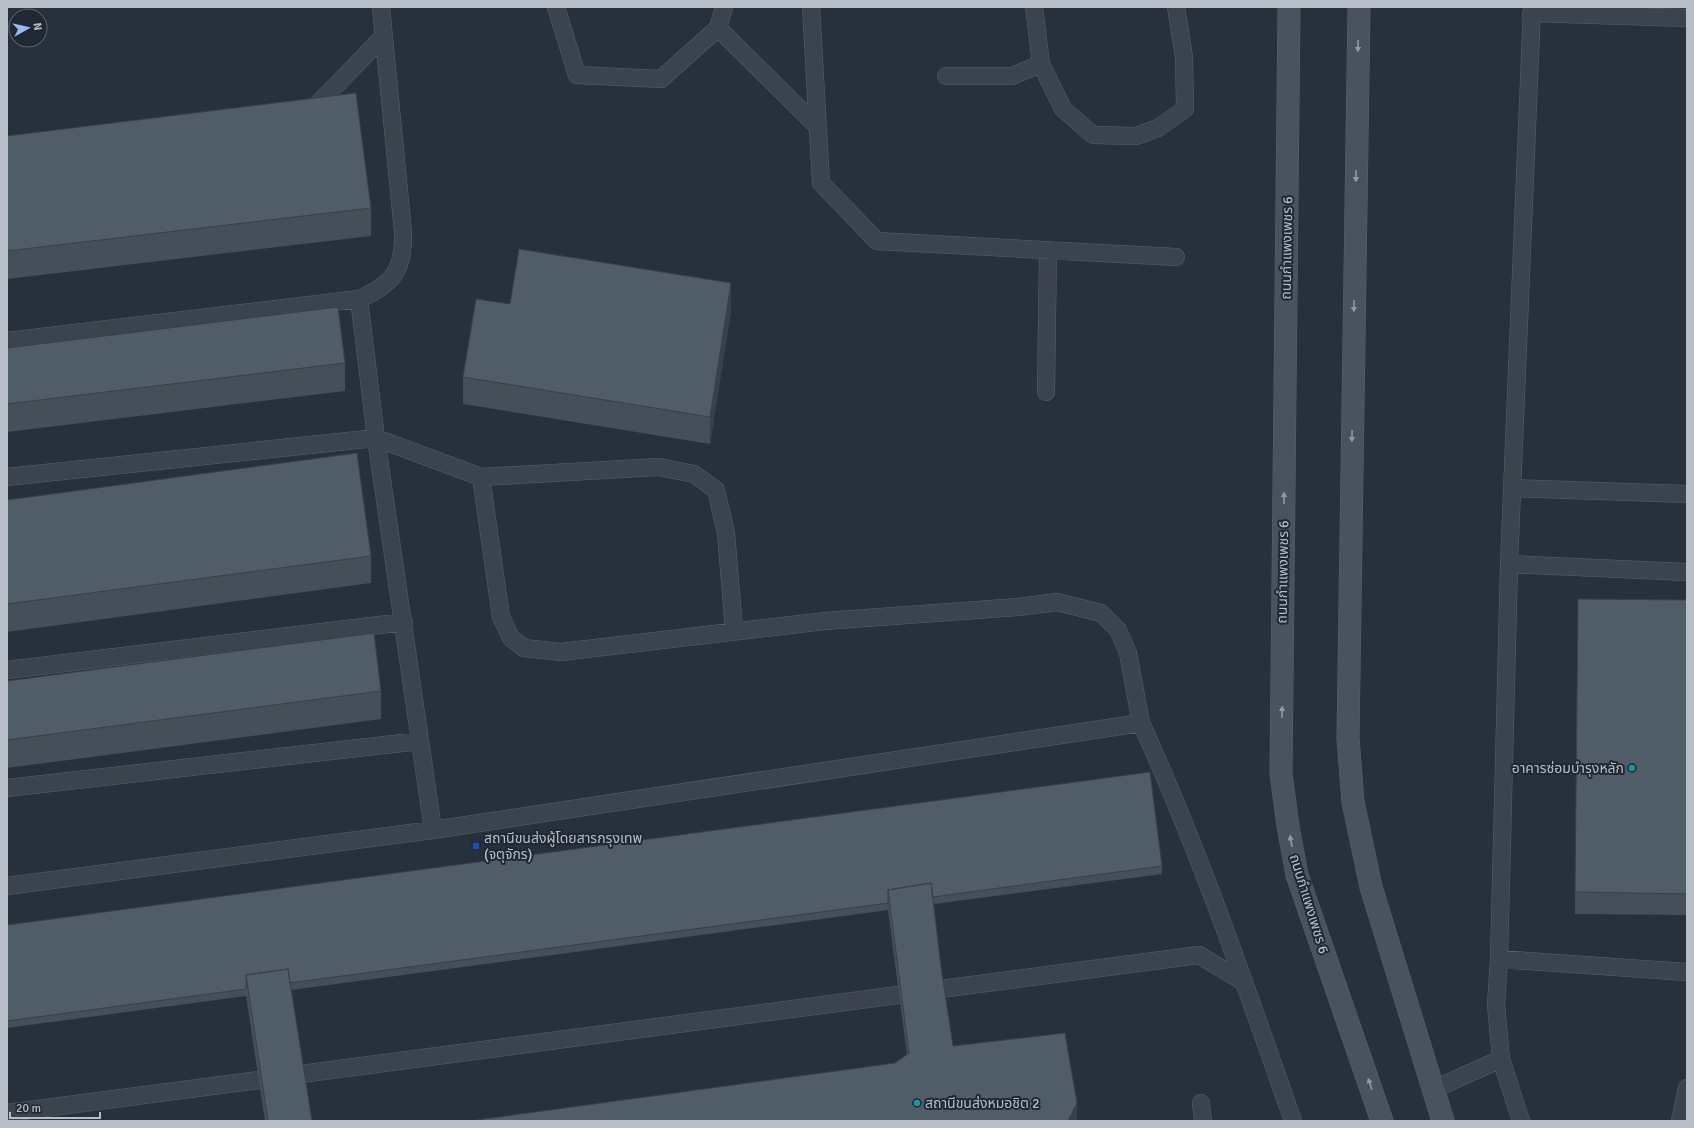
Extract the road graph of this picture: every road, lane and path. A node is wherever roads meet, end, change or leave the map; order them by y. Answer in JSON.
{"nodes":[{"id":1,"x":381,"y":7,"type":"edge"},
{"id":2,"x":556,"y":7,"type":"edge"},
{"id":3,"x":724,"y":7,"type":"edge"},
{"id":4,"x":811,"y":7,"type":"edge"},
{"id":5,"x":1034,"y":7,"type":"edge"},
{"id":6,"x":1176,"y":7,"type":"edge"},
{"id":7,"x":1289,"y":7,"type":"edge"},
{"id":8,"x":1358,"y":7,"type":"edge"},
{"id":9,"x":1532,"y":10,"type":"edge"},
{"id":10,"x":1687,"y":18,"type":"edge"},
{"id":11,"x":718,"y":28,"type":"junction"},
{"id":12,"x":384,"y":36,"type":"junction"},
{"id":13,"x":1041,"y":64,"type":"junction"},
{"id":14,"x":946,"y":76,"type":"dead end"},
{"id":15,"x":299,"y":124,"type":"edge"},
{"id":16,"x":818,"y":127,"type":"junction"},
{"id":17,"x":1048,"y":250,"type":"junction"},
{"id":18,"x":1176,"y":257,"type":"dead end"},
{"id":19,"x":359,"y":299,"type":"junction"},
{"id":20,"x":7,"y":342,"type":"edge"},
{"id":21,"x":1046,"y":392,"type":"dead end"},
{"id":22,"x":376,"y":438,"type":"junction"},
{"id":23,"x":7,"y":477,"type":"edge"},
{"id":24,"x":481,"y":477,"type":"junction"},
{"id":25,"x":1512,"y":488,"type":"junction"},
{"id":26,"x":1687,"y":494,"type":"edge"},
{"id":27,"x":1509,"y":564,"type":"junction"},
{"id":28,"x":1687,"y":572,"type":"edge"},
{"id":29,"x":404,"y":622,"type":"junction"},
{"id":30,"x":734,"y":630,"type":"junction"},
{"id":31,"x":7,"y":670,"type":"edge"},
{"id":32,"x":1141,"y":723,"type":"junction"},
{"id":33,"x":420,"y":741,"type":"junction"},
{"id":34,"x":7,"y":788,"type":"edge"},
{"id":35,"x":432,"y":830,"type":"junction"},
{"id":36,"x":7,"y":886,"type":"edge"},
{"id":37,"x":1499,"y":959,"type":"junction"},
{"id":38,"x":1687,"y":972,"type":"edge"},
{"id":39,"x":1244,"y":982,"type":"junction"},
{"id":40,"x":941,"y":989,"type":"edge"},
{"id":41,"x":898,"y":995,"type":"edge"},
{"id":42,"x":1501,"y":1059,"type":"junction"},
{"id":43,"x":301,"y":1074,"type":"edge"},
{"id":44,"x":258,"y":1080,"type":"edge"},
{"id":45,"x":1687,"y":1088,"type":"edge"},
{"id":46,"x":1432,"y":1090,"type":"junction"},
{"id":47,"x":1201,"y":1103,"type":"dead end"},
{"id":48,"x":7,"y":1113,"type":"edge"},
{"id":49,"x":1203,"y":1121,"type":"edge"},
{"id":50,"x":1293,"y":1121,"type":"edge"},
{"id":51,"x":1382,"y":1121,"type":"edge"},
{"id":52,"x":1443,"y":1121,"type":"edge"},
{"id":53,"x":1521,"y":1121,"type":"edge"},
{"id":54,"x":1680,"y":1121,"type":"edge"}],
"edges":[{"from":1,"to":12,"type":"lane"},
{"from":2,"to":11,"type":"lane"},
{"from":3,"to":11,"type":"lane"},
{"from":4,"to":16,"type":"lane"},
{"from":5,"to":13,"type":"lane"},
{"from":6,"to":13,"type":"lane"},
{"from":51,"to":7,"type":"street","name":"ถนนกำแพงเพชร 6","one_way":true},
{"from":8,"to":46,"type":"street","one_way":true},
{"from":9,"to":10,"type":"lane"},
{"from":9,"to":25,"type":"lane"},
{"from":11,"to":16,"type":"lane"},
{"from":12,"to":15,"type":"lane"},
{"from":12,"to":19,"type":"lane"},
{"from":13,"to":14,"type":"lane"},
{"from":16,"to":17,"type":"lane"},
{"from":17,"to":18,"type":"lane"},
{"from":17,"to":21,"type":"lane"},
{"from":19,"to":20,"type":"lane"},
{"from":19,"to":22,"type":"lane"},
{"from":22,"to":23,"type":"lane"},
{"from":22,"to":24,"type":"lane"},
{"from":22,"to":29,"type":"lane"},
{"from":24,"to":30,"type":"lane"},
{"from":24,"to":30,"type":"lane"},
{"from":25,"to":26,"type":"lane"},
{"from":25,"to":27,"type":"lane"},
{"from":27,"to":28,"type":"lane"},
{"from":27,"to":37,"type":"lane"},
{"from":29,"to":31,"type":"lane"},
{"from":29,"to":33,"type":"lane"},
{"from":30,"to":32,"type":"lane"},
{"from":32,"to":35,"type":"lane"},
{"from":32,"to":39,"type":"lane"},
{"from":33,"to":34,"type":"lane"},
{"from":33,"to":35,"type":"lane"},
{"from":35,"to":36,"type":"lane"},
{"from":37,"to":38,"type":"lane"},
{"from":37,"to":42,"type":"lane"},
{"from":39,"to":40,"type":"lane"},
{"from":39,"to":50,"type":"lane"},
{"from":41,"to":43,"type":"lane"},
{"from":42,"to":46,"type":"lane"},
{"from":42,"to":53,"type":"lane"},
{"from":44,"to":48,"type":"lane"},
{"from":45,"to":54,"type":"lane"},
{"from":46,"to":52,"type":"street"},
{"from":47,"to":49,"type":"lane"}]}
